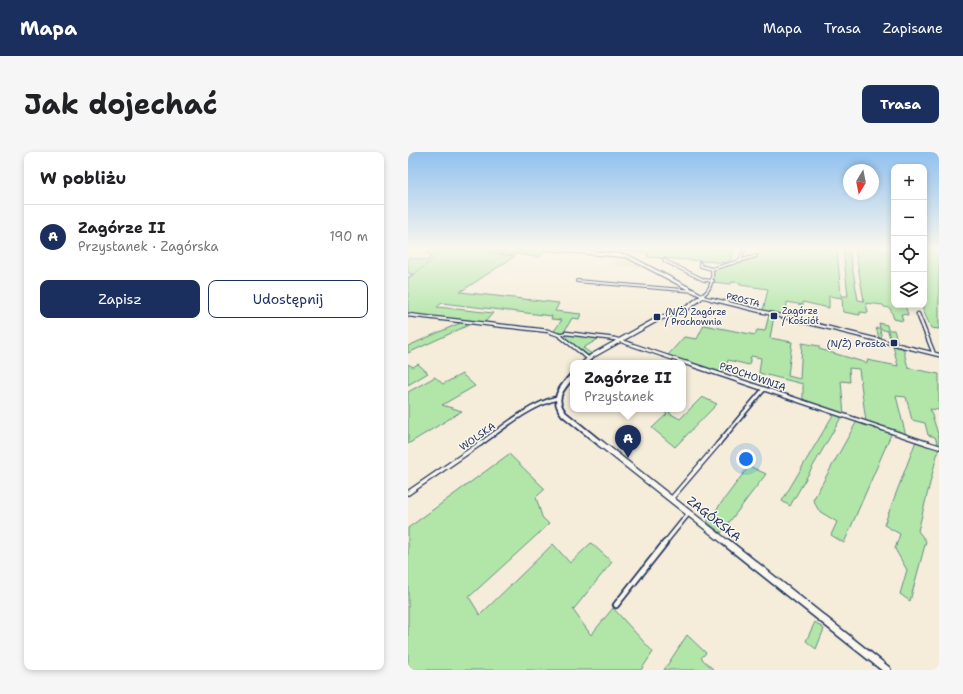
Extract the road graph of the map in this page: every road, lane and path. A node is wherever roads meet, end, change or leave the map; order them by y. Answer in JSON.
{"nodes":[{"id":1,"x":660,"y":273,"type":"edge"},
{"id":2,"x":690,"y":273,"type":"edge"},
{"id":3,"x":712,"y":273,"type":"edge"},
{"id":4,"x":577,"y":281,"type":"dead end"},
{"id":5,"x":713,"y":281,"type":"junction"},
{"id":6,"x":695,"y":291,"type":"junction"},
{"id":7,"x":703,"y":296,"type":"junction"},
{"id":8,"x":918,"y":314,"type":"dead end"},
{"id":9,"x":408,"y":315,"type":"edge"},
{"id":10,"x":559,"y":335,"type":"junction"},
{"id":11,"x":620,"y":341,"type":"junction"},
{"id":12,"x":934,"y":354,"type":"junction"},
{"id":13,"x":939,"y":355,"type":"edge"},
{"id":14,"x":589,"y":359,"type":"joint"},
{"id":15,"x":677,"y":360,"type":"edge"},
{"id":16,"x":686,"y":363,"type":"edge"},
{"id":17,"x":570,"y":379,"type":"edge"},
{"id":18,"x":764,"y":389,"type":"junction"},
{"id":19,"x":557,"y":398,"type":"junction"},
{"id":20,"x":939,"y":447,"type":"edge"},
{"id":21,"x":408,"y":493,"type":"edge"},
{"id":22,"x":671,"y":499,"type":"junction"},
{"id":23,"x":689,"y":513,"type":"junction"},
{"id":24,"x":616,"y":604,"type":"dead end"},
{"id":25,"x":887,"y":670,"type":"edge"}],
"edges":[{"from":1,"to":6,"type":"street","name":"PROSTA"},
{"from":2,"to":5,"type":"street"},
{"from":3,"to":5,"type":"street"},
{"from":4,"to":6,"type":"street"},
{"from":5,"to":7,"type":"street"},
{"from":6,"to":7,"type":"street","name":"PROSTA"},
{"from":7,"to":11,"type":"street"},
{"from":7,"to":12,"type":"street","name":"PROSTA"},
{"from":8,"to":12,"type":"street"},
{"from":9,"to":10,"type":"street","name":"PROCHOWNIA"},
{"from":10,"to":11,"type":"street","name":"PROCHOWNIA"},
{"from":10,"to":14,"type":"street","name":"PROCHOWNIA"},
{"from":11,"to":14,"type":"street"},
{"from":11,"to":15,"type":"street","name":"PROCHOWNIA"},
{"from":12,"to":13,"type":"street","name":"PROSTA"},
{"from":16,"to":18,"type":"street","name":"PROCHOWNIA"},
{"from":17,"to":19,"type":"street"},
{"from":18,"to":20,"type":"street","name":"PROCHOWNIA"},
{"from":18,"to":22,"type":"street"},
{"from":19,"to":21,"type":"street","name":"WOLSKA"},
{"from":19,"to":22,"type":"street","name":"ZAGÓRSKA"},
{"from":22,"to":23,"type":"street","name":"ZAGÓRSKA"},
{"from":23,"to":24,"type":"street"},
{"from":23,"to":25,"type":"street","name":"ZAGÓRSKA"}]}
